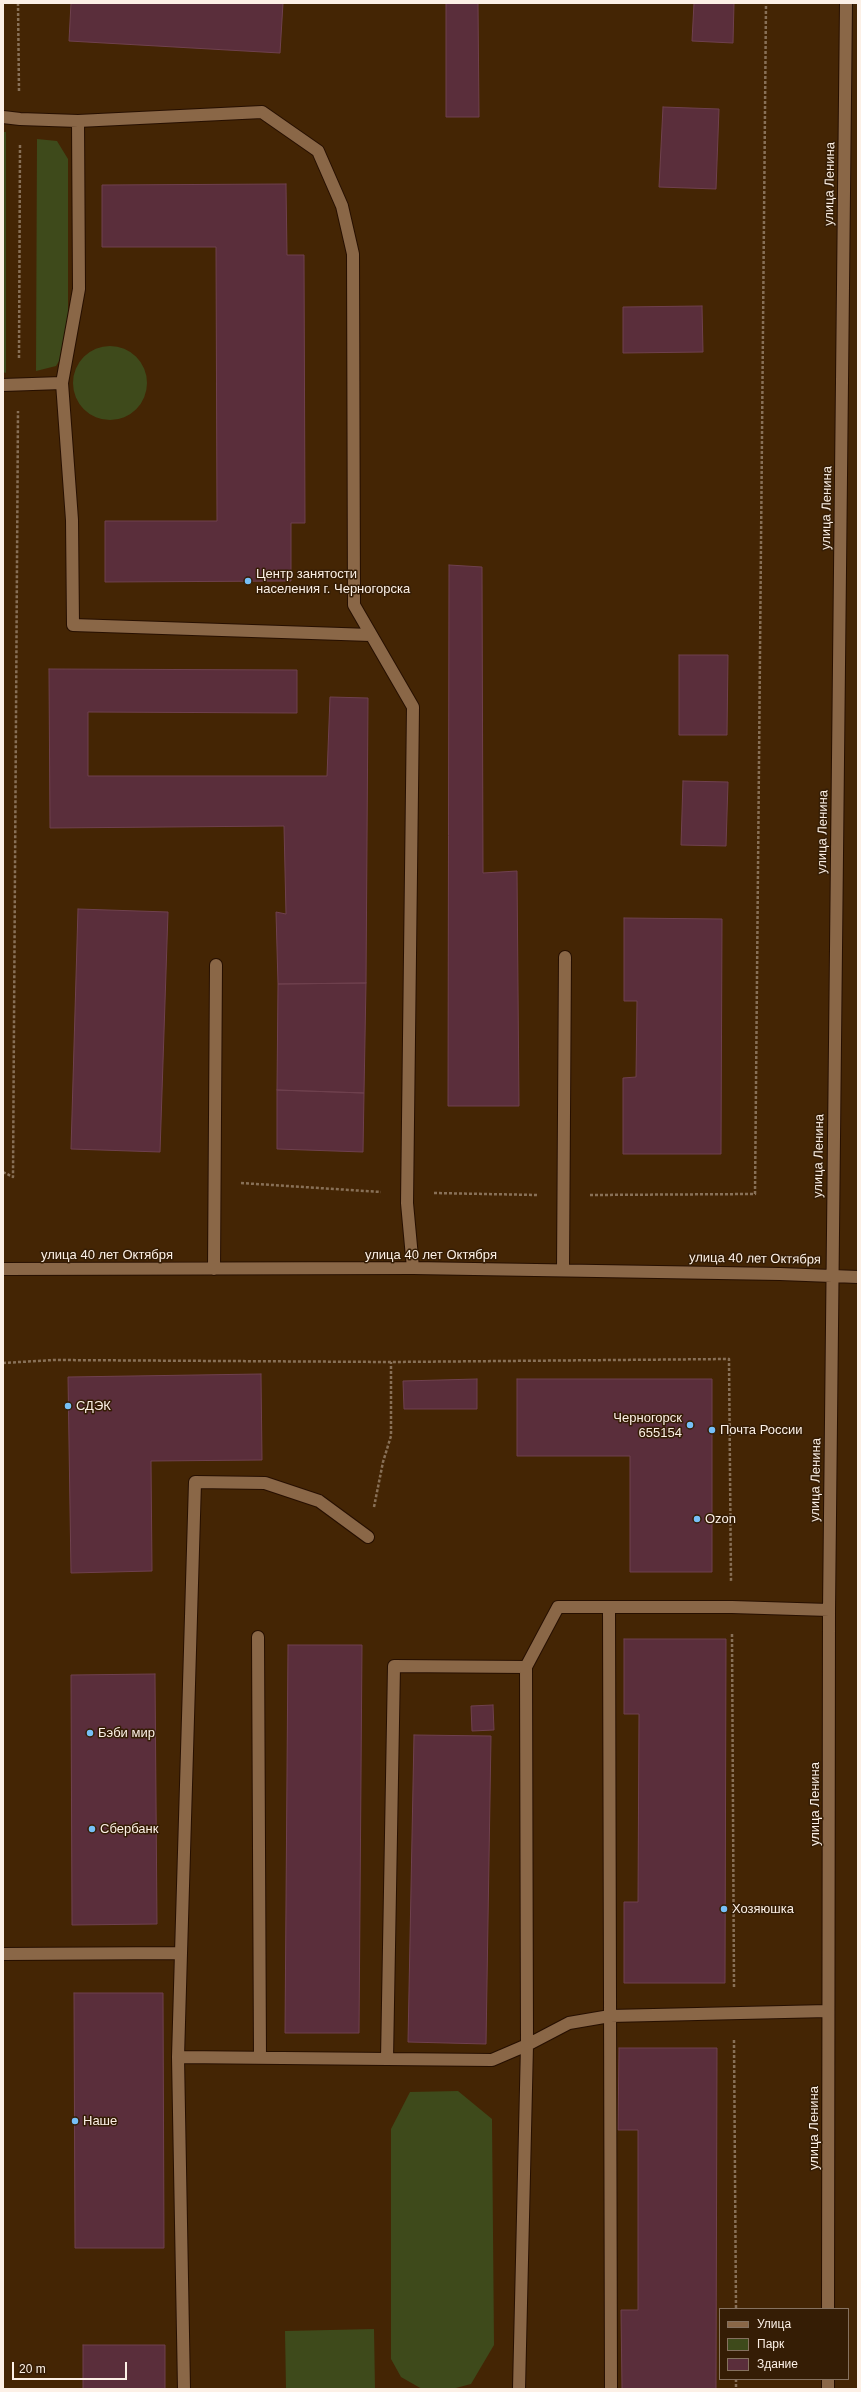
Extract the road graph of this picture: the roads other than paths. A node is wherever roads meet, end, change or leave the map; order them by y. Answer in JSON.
{"nodes":[{"id":1,"x":846,"y":3,"type":"edge"},
{"id":2,"x":3,"y":117,"type":"edge"},
{"id":3,"x":78,"y":121,"type":"junction"},
{"id":4,"x":62,"y":383,"type":"junction"},
{"id":5,"x":3,"y":385,"type":"edge"},
{"id":6,"x":371,"y":635,"type":"junction"},
{"id":7,"x":565,"y":957,"type":"dead end"},
{"id":8,"x":216,"y":965,"type":"dead end"},
{"id":9,"x":413,"y":1268,"type":"junction"},
{"id":10,"x":3,"y":1269,"type":"edge"},
{"id":11,"x":214,"y":1269,"type":"junction"},
{"id":12,"x":563,"y":1270,"type":"junction"},
{"id":13,"x":832,"y":1275,"type":"junction"},
{"id":14,"x":858,"y":1277,"type":"edge"},
{"id":15,"x":368,"y":1537,"type":"road end"},
{"id":16,"x":609,"y":1607,"type":"junction"},
{"id":17,"x":829,"y":1610,"type":"junction"},
{"id":18,"x":258,"y":1637,"type":"dead end"},
{"id":19,"x":526,"y":1667,"type":"junction"},
{"id":20,"x":181,"y":1953,"type":"junction"},
{"id":21,"x":3,"y":1954,"type":"edge"},
{"id":22,"x":828,"y":2011,"type":"junction"},
{"id":23,"x":610,"y":2016,"type":"junction"},
{"id":24,"x":528,"y":2045,"type":"junction"},
{"id":25,"x":178,"y":2056,"type":"junction"},
{"id":26,"x":260,"y":2058,"type":"junction"},
{"id":27,"x":387,"y":2058,"type":"junction"},
{"id":28,"x":828,"y":2308,"type":"edge"},
{"id":29,"x":184,"y":2389,"type":"edge"},
{"id":30,"x":519,"y":2389,"type":"edge"},
{"id":31,"x":612,"y":2389,"type":"edge"}],
"edges":[{"from":1,"to":13,"type":"street","name":"улица Ленина"},
{"from":2,"to":3,"type":"street"},
{"from":3,"to":4,"type":"street"},
{"from":3,"to":6,"type":"street"},
{"from":4,"to":5,"type":"street"},
{"from":4,"to":6,"type":"street"},
{"from":6,"to":9,"type":"street"},
{"from":7,"to":12,"type":"street"},
{"from":8,"to":11,"type":"street"},
{"from":9,"to":11,"type":"street","name":"улица 40 лет Октября"},
{"from":9,"to":12,"type":"street","name":"улица 40 лет Октября"},
{"from":10,"to":11,"type":"street","name":"улица 40 лет Октября"},
{"from":12,"to":13,"type":"street","name":"улица 40 лет Октября"},
{"from":13,"to":14,"type":"street","name":"улица 40 лет Октября"},
{"from":13,"to":17,"type":"street","name":"улица Ленина"},
{"from":15,"to":20,"type":"street"},
{"from":16,"to":17,"type":"street"},
{"from":16,"to":19,"type":"street"},
{"from":16,"to":23,"type":"street"},
{"from":17,"to":22,"type":"street","name":"улица Ленина"},
{"from":18,"to":26,"type":"street"},
{"from":19,"to":24,"type":"street"},
{"from":19,"to":27,"type":"street"},
{"from":20,"to":21,"type":"street"},
{"from":20,"to":25,"type":"street"},
{"from":22,"to":23,"type":"street"},
{"from":22,"to":28,"type":"street","name":"улица Ленина"},
{"from":23,"to":24,"type":"street"},
{"from":23,"to":31,"type":"street"},
{"from":24,"to":27,"type":"street"},
{"from":24,"to":30,"type":"street"},
{"from":25,"to":26,"type":"street"},
{"from":25,"to":29,"type":"street"},
{"from":26,"to":27,"type":"street"}]}
